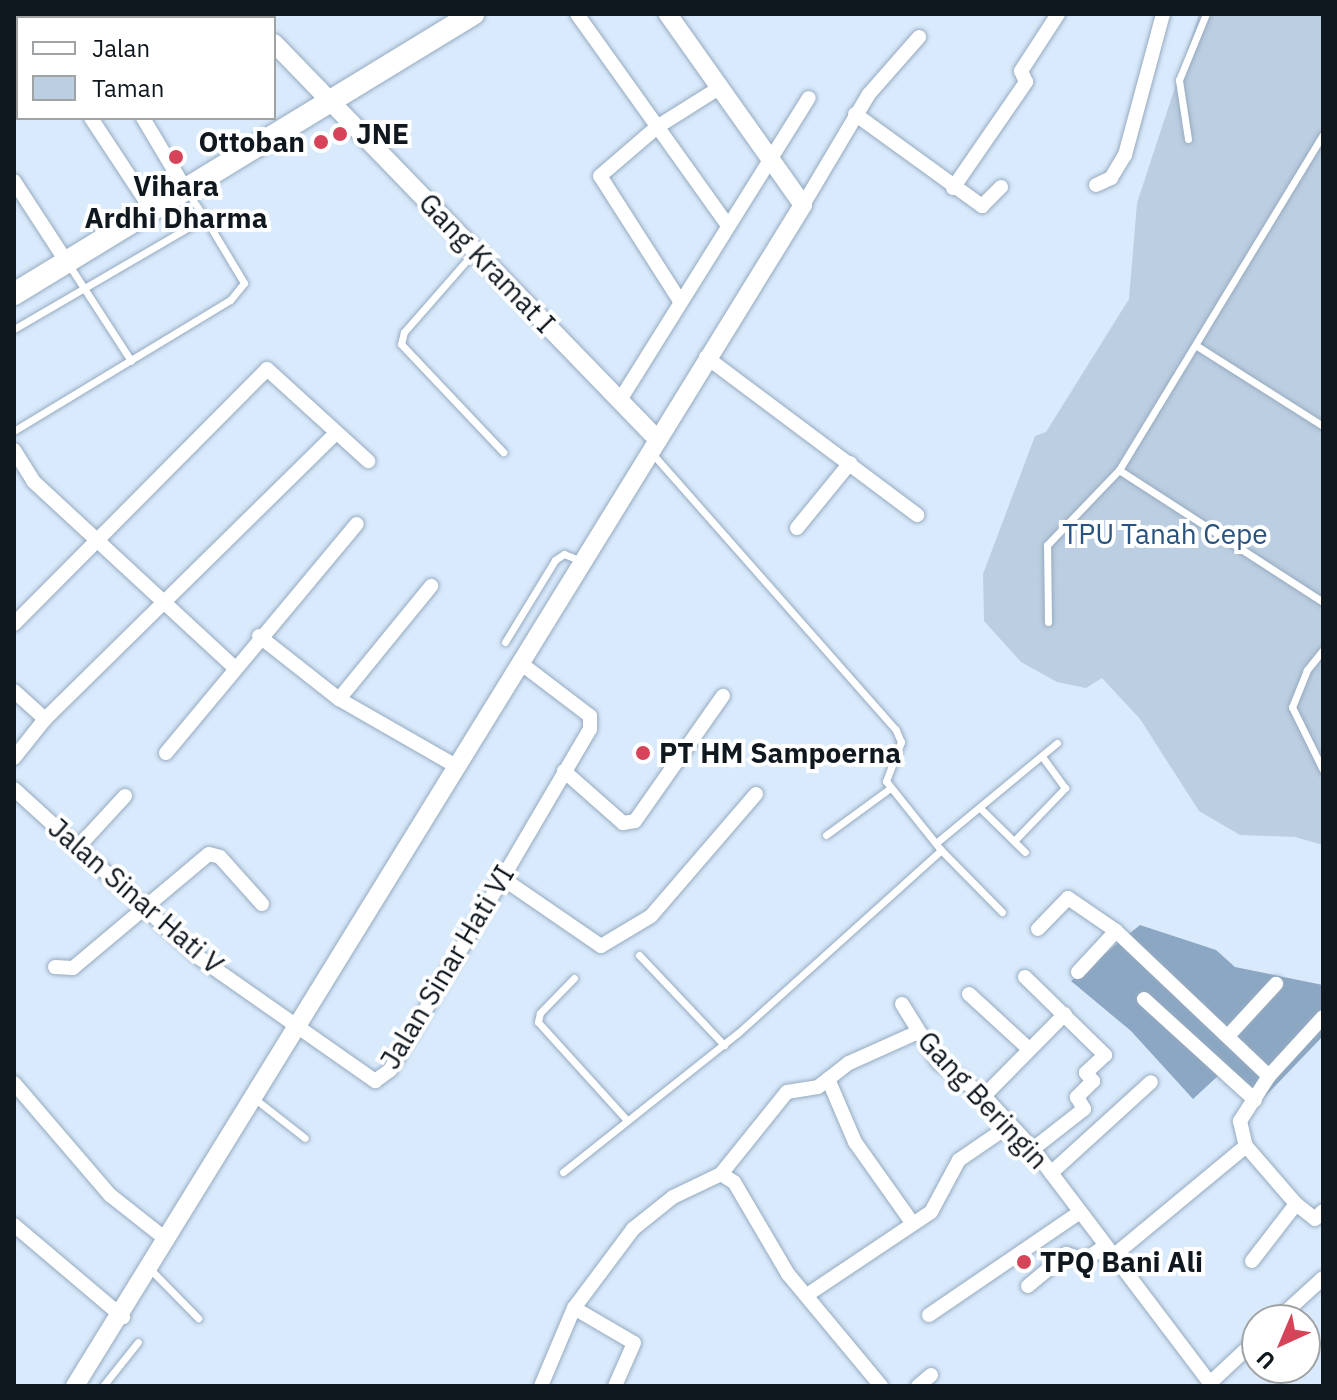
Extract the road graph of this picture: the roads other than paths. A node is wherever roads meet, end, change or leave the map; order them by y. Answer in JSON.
{"nodes":[{"id":1,"x":473,"y":14,"type":"edge"},
{"id":2,"x":577,"y":14,"type":"edge"},
{"id":3,"x":668,"y":14,"type":"edge"},
{"id":4,"x":1058,"y":14,"type":"edge"},
{"id":5,"x":1163,"y":14,"type":"edge"},
{"id":6,"x":1206,"y":14,"type":"edge"},
{"id":7,"x":919,"y":37,"type":"dead end"},
{"id":8,"x":276,"y":45,"type":"edge"},
{"id":9,"x":719,"y":88,"type":"junction"},
{"id":10,"x":809,"y":98,"type":"dead end"},
{"id":11,"x":332,"y":103,"type":"junction"},
{"id":12,"x":855,"y":114,"type":"junction"},
{"id":13,"x":92,"y":120,"type":"edge"},
{"id":14,"x":144,"y":120,"type":"edge"},
{"id":15,"x":657,"y":127,"type":"junction"},
{"id":16,"x":1323,"y":135,"type":"edge"},
{"id":17,"x":1188,"y":139,"type":"dead end"},
{"id":18,"x":767,"y":158,"type":"junction"},
{"id":19,"x":14,"y":181,"type":"edge"},
{"id":20,"x":1096,"y":185,"type":"dead end"},
{"id":21,"x":1001,"y":187,"type":"dead end"},
{"id":22,"x":953,"y":188,"type":"junction"},
{"id":23,"x":186,"y":190,"type":"junction"},
{"id":24,"x":803,"y":205,"type":"junction"},
{"id":25,"x":151,"y":209,"type":"junction"},
{"id":26,"x":205,"y":218,"type":"junction"},
{"id":27,"x":727,"y":224,"type":"junction"},
{"id":28,"x":475,"y":251,"type":"junction"},
{"id":29,"x":66,"y":261,"type":"junction"},
{"id":30,"x":83,"y":289,"type":"junction"},
{"id":31,"x":14,"y":294,"type":"edge"},
{"id":32,"x":680,"y":301,"type":"junction"},
{"id":33,"x":14,"y":329,"type":"edge"},
{"id":34,"x":1197,"y":346,"type":"junction"},
{"id":35,"x":706,"y":357,"type":"junction"},
{"id":36,"x":131,"y":361,"type":"junction"},
{"id":37,"x":620,"y":400,"type":"junction"},
{"id":38,"x":1323,"y":426,"type":"edge"},
{"id":39,"x":14,"y":431,"type":"edge"},
{"id":40,"x":336,"y":433,"type":"junction"},
{"id":41,"x":654,"y":445,"type":"junction"},
{"id":42,"x":14,"y":450,"type":"edge"},
{"id":43,"x":503,"y":452,"type":"dead end"},
{"id":44,"x":368,"y":461,"type":"dead end"},
{"id":45,"x":850,"y":463,"type":"junction"},
{"id":46,"x":1119,"y":470,"type":"junction"},
{"id":47,"x":917,"y":515,"type":"dead end"},
{"id":48,"x":357,"y":524,"type":"dead end"},
{"id":49,"x":797,"y":528,"type":"dead end"},
{"id":50,"x":96,"y":537,"type":"junction"},
{"id":51,"x":582,"y":561,"type":"junction"},
{"id":52,"x":431,"y":586,"type":"dead end"},
{"id":53,"x":1323,"y":602,"type":"edge"},
{"id":54,"x":164,"y":603,"type":"junction"},
{"id":55,"x":1048,"y":622,"type":"dead end"},
{"id":56,"x":14,"y":624,"type":"edge"},
{"id":57,"x":259,"y":636,"type":"junction"},
{"id":58,"x":505,"y":642,"type":"dead end"},
{"id":59,"x":1323,"y":650,"type":"edge"},
{"id":60,"x":519,"y":662,"type":"junction"},
{"id":61,"x":234,"y":667,"type":"junction"},
{"id":62,"x":14,"y":691,"type":"edge"},
{"id":63,"x":723,"y":696,"type":"dead end"},
{"id":64,"x":339,"y":699,"type":"junction"},
{"id":65,"x":45,"y":719,"type":"junction"},
{"id":66,"x":1057,"y":743,"type":"dead end"},
{"id":67,"x":166,"y":753,"type":"dead end"},
{"id":68,"x":1042,"y":756,"type":"junction"},
{"id":69,"x":14,"y":758,"type":"edge"},
{"id":70,"x":456,"y":766,"type":"junction"},
{"id":71,"x":1323,"y":770,"type":"edge"},
{"id":72,"x":564,"y":771,"type":"junction"},
{"id":73,"x":14,"y":789,"type":"edge"},
{"id":74,"x":889,"y":789,"type":"junction"},
{"id":75,"x":756,"y":794,"type":"dead end"},
{"id":76,"x":125,"y":796,"type":"dead end"},
{"id":77,"x":982,"y":810,"type":"junction"},
{"id":78,"x":826,"y":835,"type":"dead end"},
{"id":79,"x":1014,"y":841,"type":"junction"},
{"id":80,"x":79,"y":846,"type":"junction"},
{"id":81,"x":939,"y":846,"type":"junction"},
{"id":82,"x":1025,"y":852,"type":"dead end"},
{"id":83,"x":502,"y":878,"type":"junction"},
{"id":84,"x":262,"y":904,"type":"dead end"},
{"id":85,"x":145,"y":909,"type":"junction"},
{"id":86,"x":1002,"y":912,"type":"dead end"},
{"id":87,"x":1038,"y":929,"type":"dead end"},
{"id":88,"x":1116,"y":931,"type":"junction"},
{"id":89,"x":639,"y":955,"type":"dead end"},
{"id":90,"x":55,"y":967,"type":"dead end"},
{"id":91,"x":1078,"y":972,"type":"dead end"},
{"id":92,"x":1025,"y":977,"type":"dead end"},
{"id":93,"x":574,"y":978,"type":"dead end"},
{"id":94,"x":1276,"y":984,"type":"dead end"},
{"id":95,"x":969,"y":994,"type":"dead end"},
{"id":96,"x":1144,"y":999,"type":"dead end"},
{"id":97,"x":902,"y":1004,"type":"dead end"},
{"id":98,"x":1065,"y":1014,"type":"junction"},
{"id":99,"x":1323,"y":1017,"type":"edge"},
{"id":100,"x":301,"y":1025,"type":"junction"},
{"id":101,"x":916,"y":1033,"type":"junction"},
{"id":102,"x":1228,"y":1036,"type":"junction"},
{"id":103,"x":724,"y":1045,"type":"junction"},
{"id":104,"x":1028,"y":1048,"type":"junction"},
{"id":105,"x":1269,"y":1076,"type":"junction"},
{"id":106,"x":828,"y":1079,"type":"junction"},
{"id":107,"x":1151,"y":1082,"type":"dead end"},
{"id":108,"x":14,"y":1083,"type":"edge"},
{"id":109,"x":984,"y":1096,"type":"junction"},
{"id":110,"x":255,"y":1099,"type":"junction"},
{"id":111,"x":1255,"y":1100,"type":"junction"},
{"id":112,"x":626,"y":1119,"type":"junction"},
{"id":113,"x":1010,"y":1125,"type":"junction"},
{"id":114,"x":305,"y":1138,"type":"dead end"},
{"id":115,"x":1246,"y":1146,"type":"junction"},
{"id":116,"x":1033,"y":1149,"type":"junction"},
{"id":117,"x":563,"y":1172,"type":"dead end"},
{"id":118,"x":1051,"y":1173,"type":"junction"},
{"id":119,"x":721,"y":1174,"type":"junction"},
{"id":120,"x":1296,"y":1204,"type":"junction"},
{"id":121,"x":1323,"y":1211,"type":"edge"},
{"id":122,"x":1080,"y":1212,"type":"junction"},
{"id":123,"x":913,"y":1224,"type":"junction"},
{"id":124,"x":14,"y":1225,"type":"edge"},
{"id":125,"x":167,"y":1240,"type":"junction"},
{"id":126,"x":1109,"y":1251,"type":"junction"},
{"id":127,"x":1252,"y":1261,"type":"dead end"},
{"id":128,"x":150,"y":1269,"type":"junction"},
{"id":129,"x":1323,"y":1278,"type":"edge"},
{"id":130,"x":1028,"y":1286,"type":"dead end"},
{"id":131,"x":807,"y":1295,"type":"junction"},
{"id":132,"x":1295,"y":1304,"type":"edge"},
{"id":133,"x":574,"y":1308,"type":"junction"},
{"id":134,"x":929,"y":1315,"type":"dead end"},
{"id":135,"x":123,"y":1317,"type":"junction"},
{"id":136,"x":198,"y":1318,"type":"dead end"},
{"id":137,"x":138,"y":1342,"type":"dead end"},
{"id":138,"x":1241,"y":1355,"type":"edge"},
{"id":139,"x":931,"y":1375,"type":"dead end"},
{"id":140,"x":1211,"y":1385,"type":"edge"},
{"id":141,"x":75,"y":1386,"type":"edge"},
{"id":142,"x":103,"y":1386,"type":"edge"},
{"id":143,"x":541,"y":1386,"type":"edge"},
{"id":144,"x":615,"y":1386,"type":"edge"},
{"id":145,"x":881,"y":1386,"type":"edge"},
{"id":146,"x":918,"y":1386,"type":"edge"}],
"edges":[{"from":1,"to":11,"type":"main road"},
{"from":2,"to":15,"type":"street"},
{"from":3,"to":9,"type":"street"},
{"from":4,"to":22,"type":"street"},
{"from":5,"to":20,"type":"street"},
{"from":6,"to":17,"type":"lane"},
{"from":7,"to":12,"type":"street"},
{"from":8,"to":11,"type":"street","name":"Gang Kramat I"},
{"from":9,"to":15,"type":"street"},
{"from":9,"to":18,"type":"street"},
{"from":10,"to":18,"type":"street"},
{"from":11,"to":23,"type":"main road"},
{"from":11,"to":28,"type":"street","name":"Gang Kramat I"},
{"from":12,"to":22,"type":"street"},
{"from":12,"to":24,"type":"street"},
{"from":13,"to":25,"type":"street"},
{"from":14,"to":23,"type":"street"},
{"from":15,"to":27,"type":"street"},
{"from":15,"to":32,"type":"street"},
{"from":16,"to":34,"type":"lane"},
{"from":18,"to":24,"type":"street"},
{"from":18,"to":27,"type":"street"},
{"from":19,"to":29,"type":"street"},
{"from":21,"to":22,"type":"street"},
{"from":23,"to":25,"type":"main road"},
{"from":23,"to":26,"type":"lane"},
{"from":24,"to":35,"type":"street"},
{"from":25,"to":29,"type":"main road"},
{"from":26,"to":30,"type":"lane"},
{"from":26,"to":36,"type":"lane"},
{"from":27,"to":32,"type":"street"},
{"from":28,"to":37,"type":"street","name":"Gang Kramat I"},
{"from":28,"to":43,"type":"lane"},
{"from":29,"to":30,"type":"lane"},
{"from":29,"to":31,"type":"main road"},
{"from":30,"to":33,"type":"lane"},
{"from":30,"to":36,"type":"lane"},
{"from":32,"to":37,"type":"street"},
{"from":34,"to":38,"type":"lane"},
{"from":34,"to":46,"type":"lane"},
{"from":35,"to":41,"type":"street"},
{"from":35,"to":45,"type":"street"},
{"from":36,"to":39,"type":"lane"},
{"from":37,"to":41,"type":"street","name":"Gang Kramat I"},
{"from":40,"to":44,"type":"street"},
{"from":40,"to":50,"type":"street"},
{"from":40,"to":54,"type":"street"},
{"from":41,"to":51,"type":"street"},
{"from":41,"to":74,"type":"lane"},
{"from":42,"to":50,"type":"street"},
{"from":45,"to":47,"type":"street"},
{"from":45,"to":49,"type":"street"},
{"from":46,"to":53,"type":"lane"},
{"from":46,"to":55,"type":"lane"},
{"from":48,"to":57,"type":"street"},
{"from":50,"to":54,"type":"street"},
{"from":50,"to":56,"type":"street"},
{"from":51,"to":58,"type":"lane"},
{"from":51,"to":60,"type":"street"},
{"from":52,"to":64,"type":"street"},
{"from":54,"to":61,"type":"street"},
{"from":54,"to":65,"type":"street"},
{"from":57,"to":61,"type":"street"},
{"from":57,"to":64,"type":"street"},
{"from":59,"to":71,"type":"lane"},
{"from":60,"to":70,"type":"street"},
{"from":60,"to":72,"type":"street","name":"Jalan Sinar Hati VI"},
{"from":61,"to":67,"type":"street"},
{"from":62,"to":65,"type":"street"},
{"from":63,"to":72,"type":"street"},
{"from":64,"to":70,"type":"street"},
{"from":65,"to":69,"type":"street"},
{"from":66,"to":68,"type":"lane"},
{"from":68,"to":77,"type":"lane"},
{"from":68,"to":79,"type":"lane"},
{"from":70,"to":100,"type":"street"},
{"from":72,"to":83,"type":"street","name":"Jalan Sinar Hati VI"},
{"from":73,"to":80,"type":"street","name":"Jalan Sinar Hati V"},
{"from":74,"to":78,"type":"lane"},
{"from":74,"to":81,"type":"lane"},
{"from":75,"to":83,"type":"street"},
{"from":76,"to":80,"type":"street"},
{"from":77,"to":79,"type":"lane"},
{"from":77,"to":81,"type":"lane"},
{"from":79,"to":82,"type":"lane"},
{"from":80,"to":85,"type":"street","name":"Jalan Sinar Hati V"},
{"from":81,"to":86,"type":"lane"},
{"from":81,"to":103,"type":"lane"},
{"from":83,"to":100,"type":"street","name":"Jalan Sinar Hati VI"},
{"from":84,"to":85,"type":"street"},
{"from":85,"to":90,"type":"street"},
{"from":85,"to":100,"type":"street","name":"Jalan Sinar Hati V"},
{"from":87,"to":88,"type":"street"},
{"from":88,"to":91,"type":"street"},
{"from":88,"to":102,"type":"street"},
{"from":89,"to":103,"type":"lane"},
{"from":92,"to":98,"type":"street"},
{"from":93,"to":112,"type":"lane"},
{"from":94,"to":102,"type":"street"},
{"from":95,"to":104,"type":"street"},
{"from":96,"to":111,"type":"street"},
{"from":97,"to":101,"type":"street","name":"Gang Beringin"},
{"from":98,"to":104,"type":"street"},
{"from":98,"to":116,"type":"street"},
{"from":99,"to":105,"type":"street"},
{"from":100,"to":110,"type":"street"},
{"from":101,"to":106,"type":"street"},
{"from":101,"to":109,"type":"street","name":"Gang Beringin"},
{"from":102,"to":105,"type":"street"},
{"from":103,"to":112,"type":"lane"},
{"from":104,"to":109,"type":"street"},
{"from":105,"to":111,"type":"street"},
{"from":106,"to":119,"type":"street"},
{"from":106,"to":123,"type":"street"},
{"from":107,"to":118,"type":"street"},
{"from":108,"to":125,"type":"street"},
{"from":109,"to":113,"type":"street","name":"Gang Beringin"},
{"from":110,"to":114,"type":"lane"},
{"from":110,"to":125,"type":"street"},
{"from":111,"to":115,"type":"street"},
{"from":112,"to":117,"type":"lane"},
{"from":113,"to":116,"type":"street","name":"Gang Beringin"},
{"from":113,"to":123,"type":"street"},
{"from":115,"to":120,"type":"street"},
{"from":115,"to":126,"type":"street"},
{"from":116,"to":118,"type":"street","name":"Gang Beringin"},
{"from":118,"to":122,"type":"street","name":"Gang Beringin"},
{"from":119,"to":131,"type":"street"},
{"from":119,"to":133,"type":"street"},
{"from":120,"to":121,"type":"street"},
{"from":120,"to":127,"type":"street"},
{"from":122,"to":126,"type":"street","name":"Gang Beringin"},
{"from":122,"to":134,"type":"street"},
{"from":123,"to":131,"type":"street"},
{"from":124,"to":135,"type":"street"},
{"from":125,"to":128,"type":"street"},
{"from":126,"to":130,"type":"street"},
{"from":126,"to":140,"type":"street","name":"Gang Beringin"},
{"from":128,"to":135,"type":"street"},
{"from":128,"to":136,"type":"lane"},
{"from":129,"to":132,"type":"street"},
{"from":131,"to":145,"type":"street"},
{"from":133,"to":143,"type":"street"},
{"from":133,"to":144,"type":"street"},
{"from":135,"to":141,"type":"street"},
{"from":137,"to":142,"type":"lane"},
{"from":138,"to":140,"type":"street"},
{"from":139,"to":146,"type":"street"}]}
